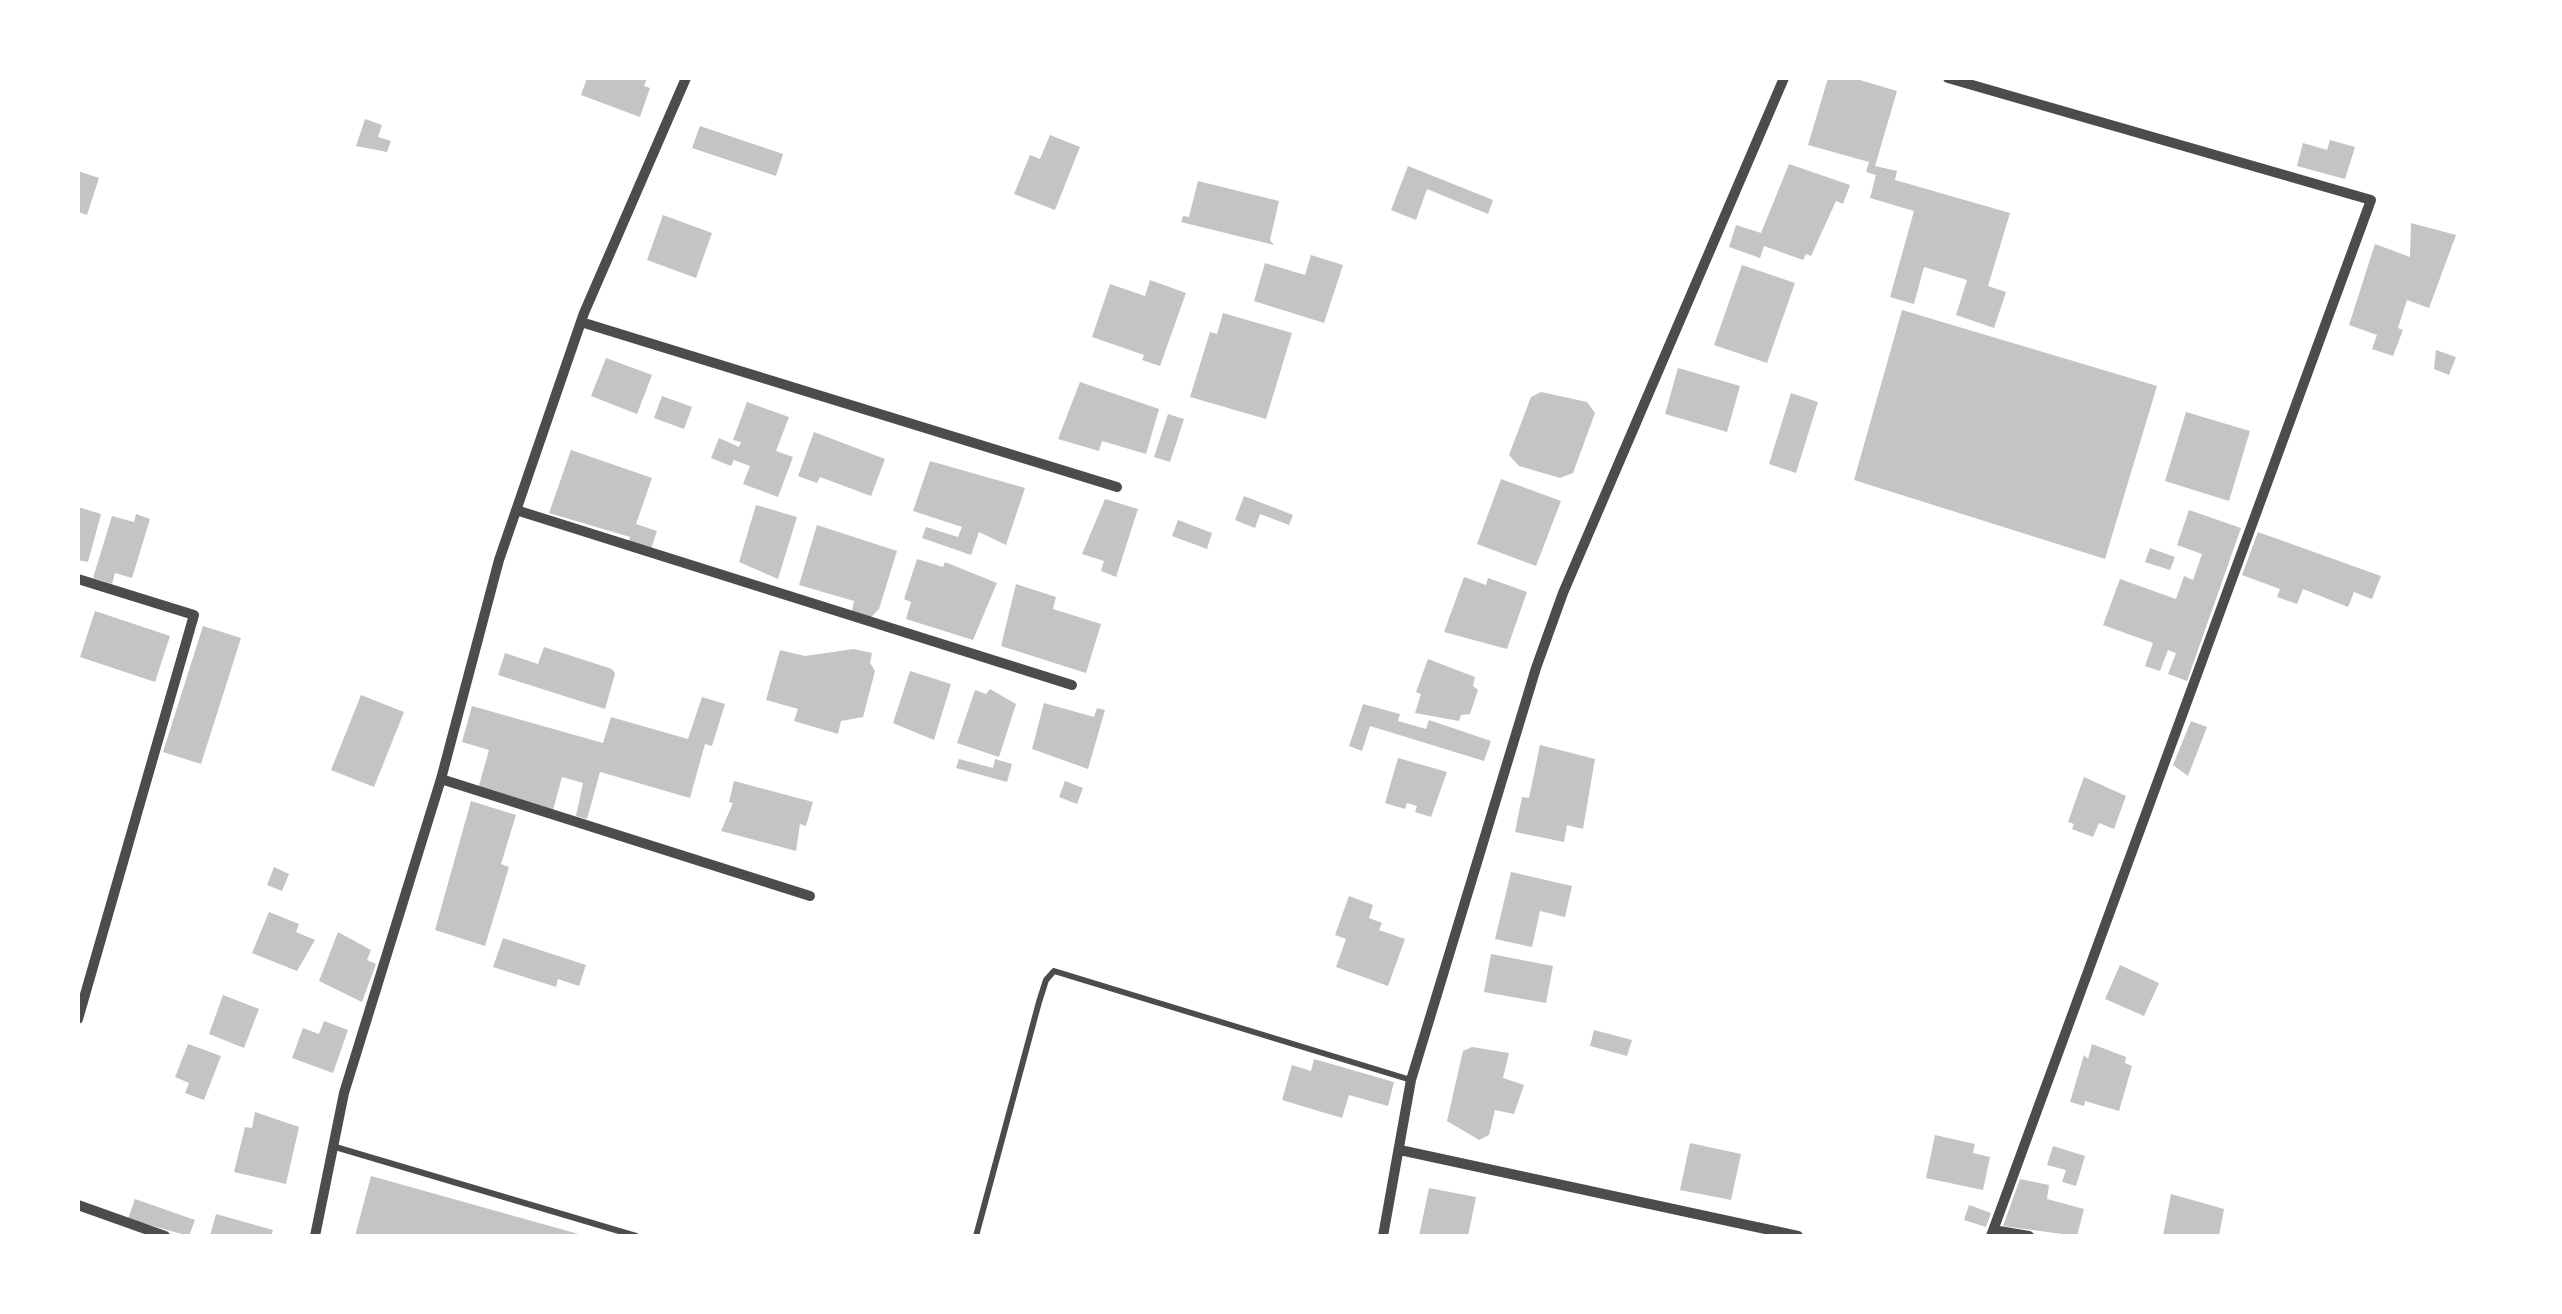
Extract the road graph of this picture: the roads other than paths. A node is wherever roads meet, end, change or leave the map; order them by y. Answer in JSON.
{"nodes":[{"id":1,"x":686,"y":78,"type":"edge"},
{"id":2,"x":1784,"y":78,"type":"edge"},
{"id":3,"x":1948,"y":78,"type":"edge"},
{"id":4,"x":581,"y":322,"type":"junction"},
{"id":5,"x":1118,"y":487,"type":"dead end"},
{"id":6,"x":516,"y":510,"type":"junction"},
{"id":7,"x":78,"y":579,"type":"edge"},
{"id":8,"x":1072,"y":685,"type":"dead end"},
{"id":9,"x":441,"y":779,"type":"junction"},
{"id":10,"x":810,"y":896,"type":"dead end"},
{"id":11,"x":78,"y":1018,"type":"edge"},
{"id":12,"x":1411,"y":1080,"type":"junction"},
{"id":13,"x":330,"y":1146,"type":"junction"},
{"id":14,"x":1400,"y":1150,"type":"junction"},
{"id":15,"x":78,"y":1205,"type":"edge"},
{"id":16,"x":1992,"y":1233,"type":"edge"},
{"id":17,"x":165,"y":1236,"type":"edge"},
{"id":18,"x":314,"y":1236,"type":"edge"},
{"id":19,"x":636,"y":1236,"type":"edge"},
{"id":20,"x":976,"y":1236,"type":"edge"},
{"id":21,"x":1383,"y":1236,"type":"edge"},
{"id":22,"x":1798,"y":1236,"type":"edge"},
{"id":23,"x":2029,"y":1236,"type":"edge"}],
"edges":[{"from":1,"to":4,"type":"street"},
{"from":2,"to":12,"type":"street"},
{"from":3,"to":16,"type":"street"},
{"from":4,"to":5,"type":"street"},
{"from":4,"to":6,"type":"street"},
{"from":6,"to":8,"type":"street"},
{"from":6,"to":9,"type":"street"},
{"from":7,"to":11,"type":"street"},
{"from":9,"to":10,"type":"street"},
{"from":9,"to":13,"type":"street"},
{"from":12,"to":14,"type":"street"},
{"from":12,"to":20,"type":"lane"},
{"from":13,"to":18,"type":"street"},
{"from":13,"to":19,"type":"lane"},
{"from":14,"to":21,"type":"street"},
{"from":14,"to":22,"type":"street"},
{"from":15,"to":17,"type":"street"},
{"from":16,"to":23,"type":"street"}]}
